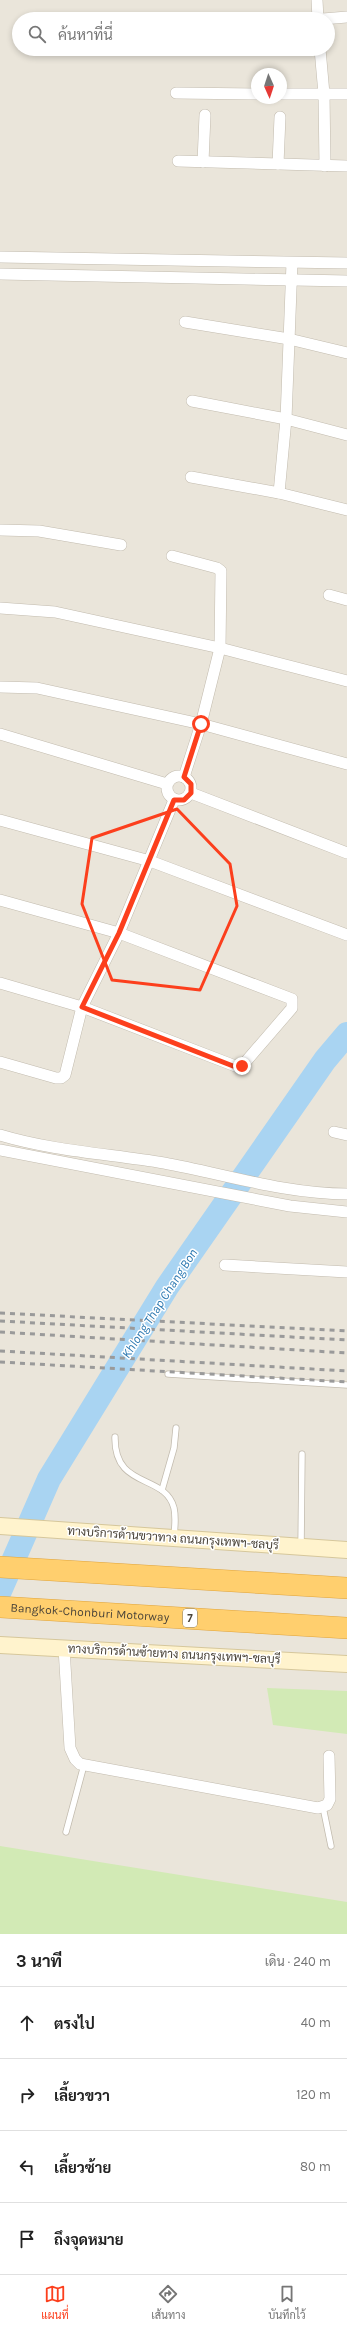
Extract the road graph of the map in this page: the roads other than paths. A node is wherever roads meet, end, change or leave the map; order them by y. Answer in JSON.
{"nodes":[{"id":1,"x":317,"y":0,"type":"edge"},
{"id":2,"x":318,"y":12,"type":"edge"},
{"id":3,"x":347,"y":17,"type":"edge"},
{"id":4,"x":335,"y":18,"type":"edge"},
{"id":5,"x":321,"y":56,"type":"edge"},
{"id":6,"x":176,"y":93,"type":"dead end"},
{"id":7,"x":251,"y":94,"type":"edge"},
{"id":8,"x":287,"y":94,"type":"edge"},
{"id":9,"x":324,"y":94,"type":"junction"},
{"id":10,"x":347,"y":94,"type":"edge"},
{"id":11,"x":205,"y":114,"type":"dead end"},
{"id":12,"x":280,"y":117,"type":"dead end"},
{"id":13,"x":178,"y":161,"type":"dead end"},
{"id":14,"x":203,"y":162,"type":"junction"},
{"id":15,"x":278,"y":164,"type":"junction"},
{"id":16,"x":325,"y":166,"type":"junction"},
{"id":17,"x":347,"y":166,"type":"edge"},
{"id":18,"x":0,"y":257,"type":"edge"},
{"id":19,"x":292,"y":263,"type":"junction"},
{"id":20,"x":347,"y":263,"type":"edge"},
{"id":21,"x":0,"y":274,"type":"edge"},
{"id":22,"x":292,"y":280,"type":"junction"},
{"id":23,"x":347,"y":281,"type":"edge"},
{"id":24,"x":185,"y":322,"type":"dead end"},
{"id":25,"x":289,"y":339,"type":"junction"},
{"id":26,"x":347,"y":353,"type":"edge"},
{"id":27,"x":192,"y":401,"type":"dead end"},
{"id":28,"x":286,"y":419,"type":"junction"},
{"id":29,"x":347,"y":435,"type":"edge"},
{"id":30,"x":191,"y":477,"type":"dead end"},
{"id":31,"x":279,"y":493,"type":"junction"},
{"id":32,"x":347,"y":510,"type":"edge"},
{"id":33,"x":0,"y":530,"type":"edge"},
{"id":34,"x":121,"y":545,"type":"dead end"},
{"id":35,"x":172,"y":556,"type":"dead end"},
{"id":36,"x":329,"y":595,"type":"dead end"},
{"id":37,"x":347,"y":600,"type":"edge"},
{"id":38,"x":0,"y":608,"type":"edge"},
{"id":39,"x":220,"y":648,"type":"junction"},
{"id":40,"x":347,"y":681,"type":"edge"},
{"id":41,"x":0,"y":687,"type":"edge"},
{"id":42,"x":201,"y":724,"type":"junction"},
{"id":43,"x":0,"y":734,"type":"edge"},
{"id":44,"x":347,"y":764,"type":"edge"},
{"id":45,"x":184,"y":777,"type":"junction"},
{"id":46,"x":167,"y":784,"type":"junction"},
{"id":47,"x":191,"y":793,"type":"junction"},
{"id":48,"x":174,"y":800,"type":"junction"},
{"id":49,"x":0,"y":820,"type":"edge"},
{"id":50,"x":347,"y":853,"type":"edge"},
{"id":51,"x":150,"y":861,"type":"junction"},
{"id":52,"x":0,"y":900,"type":"edge"},
{"id":53,"x":119,"y":933,"type":"junction"},
{"id":54,"x":347,"y":935,"type":"edge"},
{"id":55,"x":0,"y":982,"type":"edge"},
{"id":56,"x":82,"y":1007,"type":"junction"},
{"id":57,"x":0,"y":1062,"type":"edge"},
{"id":58,"x":334,"y":1132,"type":"dead end"},
{"id":59,"x":347,"y":1134,"type":"edge"},
{"id":60,"x":0,"y":1135,"type":"edge"},
{"id":61,"x":48,"y":1145,"type":"junction"},
{"id":62,"x":0,"y":1150,"type":"edge"},
{"id":63,"x":42,"y":1159,"type":"junction"},
{"id":64,"x":292,"y":1188,"type":"junction"},
{"id":65,"x":347,"y":1194,"type":"edge"},
{"id":66,"x":290,"y":1206,"type":"junction"},
{"id":67,"x":347,"y":1212,"type":"edge"},
{"id":68,"x":225,"y":1265,"type":"dead end"},
{"id":69,"x":347,"y":1272,"type":"edge"},
{"id":70,"x":168,"y":1374,"type":"dead end"},
{"id":71,"x":347,"y":1385,"type":"edge"},
{"id":72,"x":176,"y":1428,"type":"dead end"},
{"id":73,"x":116,"y":1437,"type":"dead end"},
{"id":74,"x":302,"y":1454,"type":"dead end"},
{"id":75,"x":162,"y":1490,"type":"junction"},
{"id":76,"x":0,"y":1526,"type":"edge"},
{"id":77,"x":174,"y":1539,"type":"junction"},
{"id":78,"x":301,"y":1546,"type":"junction"},
{"id":79,"x":347,"y":1550,"type":"edge"},
{"id":80,"x":0,"y":1567,"type":"edge"},
{"id":81,"x":347,"y":1588,"type":"edge"},
{"id":82,"x":0,"y":1607,"type":"edge"},
{"id":83,"x":347,"y":1628,"type":"edge"},
{"id":84,"x":7,"y":1645,"type":"edge"},
{"id":85,"x":64,"y":1648,"type":"junction"},
{"id":86,"x":347,"y":1664,"type":"edge"},
{"id":87,"x":329,"y":1756,"type":"dead end"},
{"id":88,"x":84,"y":1765,"type":"junction"},
{"id":89,"x":323,"y":1807,"type":"junction"},
{"id":90,"x":66,"y":1832,"type":"dead end"},
{"id":91,"x":331,"y":1846,"type":"dead end"}],
"edges":[{"from":1,"to":2,"type":"street"},
{"from":3,"to":4,"type":"street"},
{"from":5,"to":9,"type":"street"},
{"from":6,"to":7,"type":"street"},
{"from":8,"to":9,"type":"street"},
{"from":9,"to":10,"type":"street"},
{"from":9,"to":16,"type":"street"},
{"from":11,"to":14,"type":"street"},
{"from":12,"to":15,"type":"street"},
{"from":13,"to":14,"type":"street"},
{"from":14,"to":15,"type":"street"},
{"from":15,"to":16,"type":"street"},
{"from":16,"to":17,"type":"street"},
{"from":18,"to":19,"type":"street"},
{"from":19,"to":20,"type":"street"},
{"from":19,"to":22,"type":"street"},
{"from":21,"to":22,"type":"street"},
{"from":22,"to":23,"type":"street"},
{"from":22,"to":25,"type":"street"},
{"from":24,"to":25,"type":"street"},
{"from":25,"to":26,"type":"street"},
{"from":25,"to":28,"type":"street"},
{"from":27,"to":28,"type":"street"},
{"from":28,"to":29,"type":"street"},
{"from":28,"to":31,"type":"street"},
{"from":30,"to":31,"type":"street"},
{"from":31,"to":32,"type":"street"},
{"from":33,"to":34,"type":"street"},
{"from":35,"to":39,"type":"street"},
{"from":36,"to":37,"type":"street"},
{"from":38,"to":39,"type":"street"},
{"from":39,"to":40,"type":"street"},
{"from":39,"to":42,"type":"street"},
{"from":41,"to":42,"type":"street"},
{"from":42,"to":44,"type":"street"},
{"from":42,"to":45,"type":"street"},
{"from":43,"to":46,"type":"street"},
{"from":45,"to":46,"type":"street"},
{"from":45,"to":47,"type":"street"},
{"from":46,"to":48,"type":"street"},
{"from":47,"to":48,"type":"street"},
{"from":47,"to":50,"type":"street"},
{"from":48,"to":51,"type":"street"},
{"from":49,"to":51,"type":"street"},
{"from":51,"to":53,"type":"street"},
{"from":51,"to":54,"type":"street"},
{"from":52,"to":53,"type":"street"},
{"from":53,"to":56,"type":"street"},
{"from":53,"to":56,"type":"street"},
{"from":55,"to":56,"type":"street"},
{"from":56,"to":57,"type":"street"},
{"from":58,"to":59,"type":"street"},
{"from":60,"to":61,"type":"street"},
{"from":61,"to":63,"type":"street"},
{"from":61,"to":64,"type":"street"},
{"from":62,"to":63,"type":"street"},
{"from":63,"to":66,"type":"street"},
{"from":64,"to":65,"type":"street"},
{"from":64,"to":66,"type":"street"},
{"from":66,"to":67,"type":"street"},
{"from":68,"to":69,"type":"street"},
{"from":70,"to":71,"type":"lane"},
{"from":72,"to":75,"type":"lane"},
{"from":73,"to":75,"type":"lane"},
{"from":74,"to":78,"type":"lane"},
{"from":75,"to":77,"type":"lane"},
{"from":76,"to":77,"type":"main road","name":"ทางบริการด้านขวาทาง ถนนกรุงเทพฯ-ชลบุรี"},
{"from":77,"to":78,"type":"main road","name":"ทางบริการด้านขวาทาง ถนนกรุงเทพฯ-ชลบุรี"},
{"from":78,"to":79,"type":"main road","name":"ทางบริการด้านขวาทาง ถนนกรุงเทพฯ-ชลบุรี"},
{"from":80,"to":81,"type":"highway"},
{"from":82,"to":83,"type":"highway","name":"Bangkok-Chonburi Motorway","number":"7"},
{"from":84,"to":85,"type":"main road","name":"ทางบริการด้านซ้ายทาง ถนนกรุงเทพฯ-ชลบุรี"},
{"from":85,"to":86,"type":"main road","name":"ทางบริการด้านซ้ายทาง ถนนกรุงเทพฯ-ชลบุรี"},
{"from":85,"to":88,"type":"street"},
{"from":87,"to":89,"type":"street"},
{"from":88,"to":89,"type":"street"},
{"from":88,"to":90,"type":"lane"},
{"from":89,"to":91,"type":"lane"}]}
